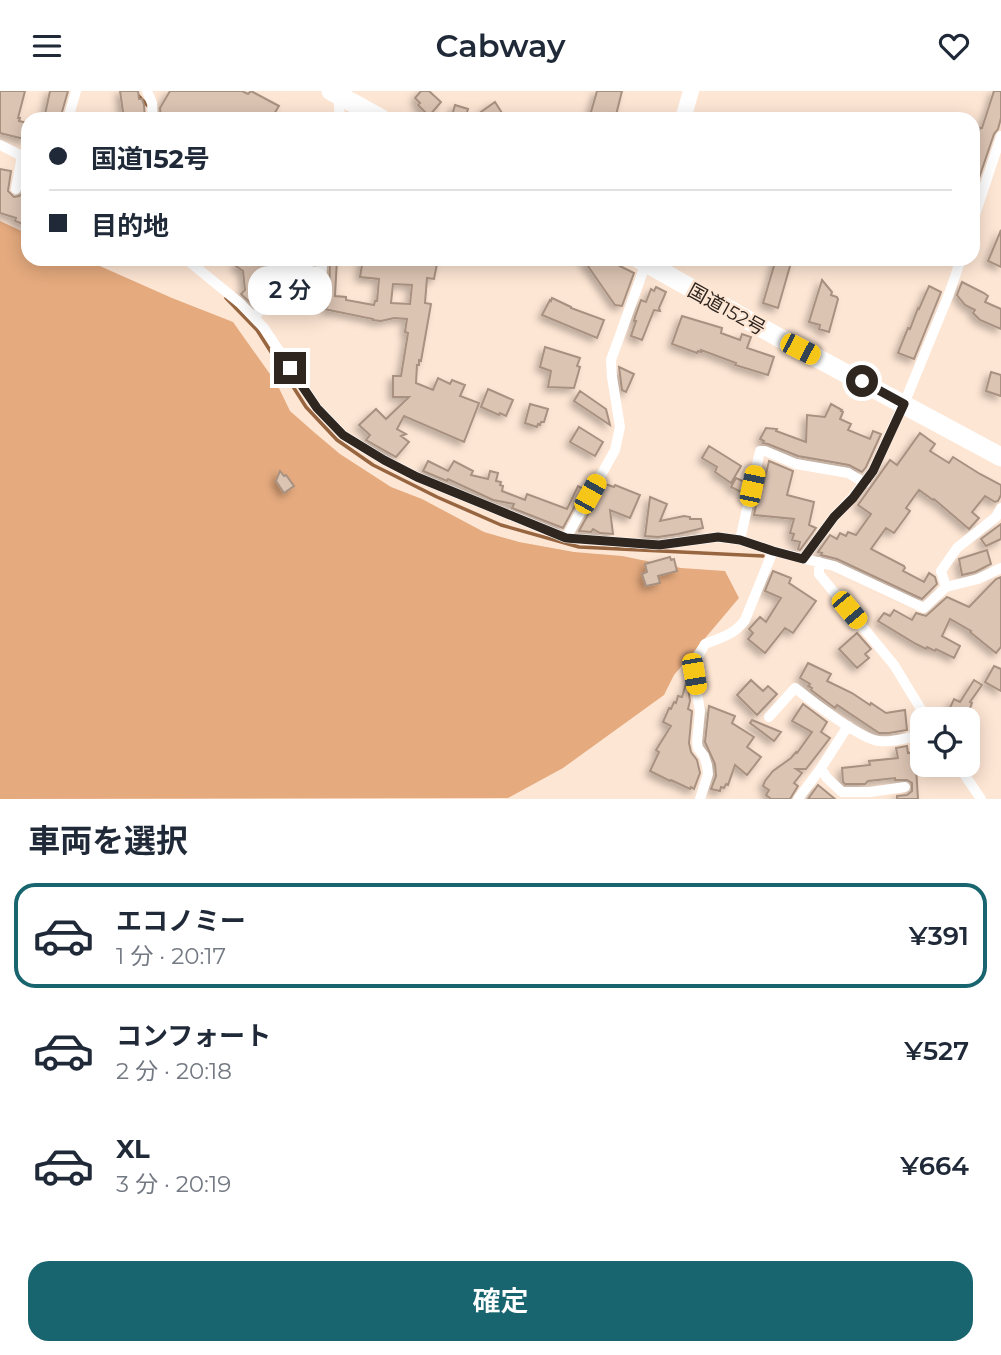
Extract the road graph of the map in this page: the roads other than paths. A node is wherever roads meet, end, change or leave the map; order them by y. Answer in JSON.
{"nodes":[{"id":1,"x":76,"y":91,"type":"edge"},
{"id":2,"x":147,"y":91,"type":"edge"},
{"id":3,"x":691,"y":91,"type":"edge"},
{"id":4,"x":335,"y":93,"type":"edge"},
{"id":5,"x":70,"y":112,"type":"edge"},
{"id":6,"x":153,"y":112,"type":"edge"},
{"id":7,"x":339,"y":112,"type":"edge"},
{"id":8,"x":369,"y":112,"type":"edge"},
{"id":9,"x":685,"y":112,"type":"edge"},
{"id":10,"x":1001,"y":136,"type":"edge"},
{"id":11,"x":0,"y":145,"type":"edge"},
{"id":12,"x":21,"y":155,"type":"edge"},
{"id":13,"x":21,"y":165,"type":"edge"},
{"id":14,"x":16,"y":189,"type":"dead end"},
{"id":15,"x":980,"y":200,"type":"edge"},
{"id":16,"x":195,"y":266,"type":"edge"},
{"id":17,"x":322,"y":266,"type":"edge"},
{"id":18,"x":642,"y":266,"type":"edge"},
{"id":19,"x":654,"y":266,"type":"edge"},
{"id":20,"x":959,"y":266,"type":"edge"},
{"id":21,"x":254,"y":317,"type":"junction"},
{"id":22,"x":904,"y":404,"type":"junction"},
{"id":23,"x":1001,"y":457,"type":"edge"},
{"id":24,"x":864,"y":483,"type":"junction"},
{"id":25,"x":1001,"y":508,"type":"edge"},
{"id":26,"x":566,"y":538,"type":"junction"},
{"id":27,"x":740,"y":540,"type":"junction"},
{"id":28,"x":773,"y":551,"type":"junction"},
{"id":29,"x":803,"y":559,"type":"junction"},
{"id":30,"x":820,"y":562,"type":"junction"},
{"id":31,"x":1001,"y":568,"type":"edge"},
{"id":32,"x":946,"y":587,"type":"junction"},
{"id":33,"x":920,"y":707,"type":"edge"},
{"id":34,"x":769,"y":717,"type":"dead end"},
{"id":35,"x":848,"y":726,"type":"junction"},
{"id":36,"x":910,"y":737,"type":"edge"},
{"id":37,"x":821,"y":768,"type":"junction"},
{"id":38,"x":966,"y":777,"type":"edge"},
{"id":39,"x":905,"y":787,"type":"dead end"},
{"id":40,"x":700,"y":799,"type":"edge"},
{"id":41,"x":798,"y":799,"type":"edge"},
{"id":42,"x":981,"y":799,"type":"edge"}],
"edges":[{"from":1,"to":5,"type":"street"},
{"from":2,"to":6,"type":"street"},
{"from":3,"to":9,"type":"street"},
{"from":4,"to":7,"type":"street"},
{"from":4,"to":8,"type":"highway"},
{"from":10,"to":15,"type":"street"},
{"from":11,"to":12,"type":"street"},
{"from":13,"to":14,"type":"street"},
{"from":16,"to":21,"type":"street"},
{"from":17,"to":21,"type":"street"},
{"from":18,"to":26,"type":"street"},
{"from":19,"to":22,"type":"highway","name":"国道152号"},
{"from":20,"to":22,"type":"street"},
{"from":21,"to":26,"type":"street"},
{"from":22,"to":23,"type":"highway","name":"国道152号"},
{"from":22,"to":24,"type":"street"},
{"from":24,"to":27,"type":"street"},
{"from":24,"to":29,"type":"street"},
{"from":25,"to":32,"type":"street"},
{"from":26,"to":27,"type":"street"},
{"from":27,"to":28,"type":"street"},
{"from":28,"to":29,"type":"street"},
{"from":28,"to":40,"type":"street"},
{"from":29,"to":30,"type":"street"},
{"from":30,"to":32,"type":"street"},
{"from":30,"to":33,"type":"street"},
{"from":31,"to":32,"type":"street"},
{"from":34,"to":35,"type":"street"},
{"from":35,"to":36,"type":"street"},
{"from":35,"to":37,"type":"street"},
{"from":37,"to":39,"type":"street"},
{"from":37,"to":41,"type":"street"},
{"from":38,"to":42,"type":"street"}]}
